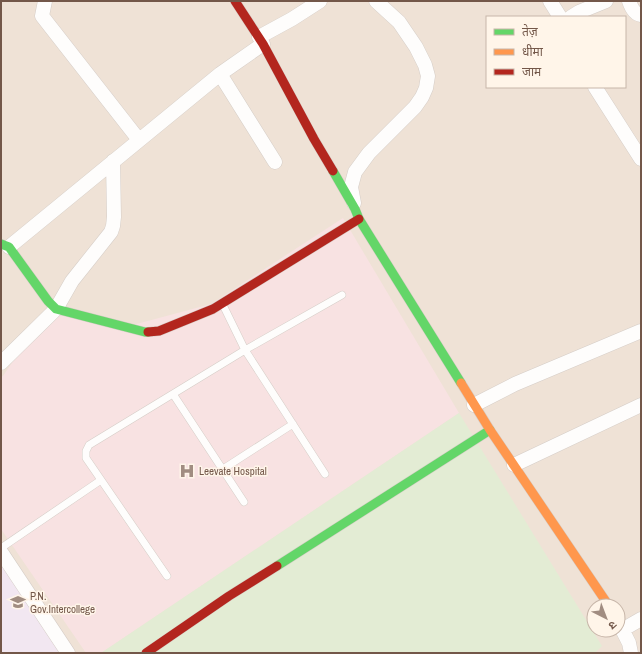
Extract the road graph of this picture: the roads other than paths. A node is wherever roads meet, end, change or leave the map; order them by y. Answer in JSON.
{"nodes":[{"id":1,"x":45,"y":1,"type":"edge"},
{"id":2,"x":235,"y":1,"type":"edge"},
{"id":3,"x":320,"y":1,"type":"edge"},
{"id":4,"x":376,"y":1,"type":"edge"},
{"id":5,"x":550,"y":1,"type":"edge"},
{"id":6,"x":606,"y":1,"type":"edge"},
{"id":7,"x":629,"y":1,"type":"edge"},
{"id":8,"x":641,"y":15,"type":"edge"},
{"id":9,"x":559,"y":16,"type":"edge"},
{"id":10,"x":573,"y":16,"type":"edge"},
{"id":11,"x":261,"y":41,"type":"junction"},
{"id":12,"x":220,"y":74,"type":"junction"},
{"id":13,"x":596,"y":88,"type":"edge"},
{"id":14,"x":139,"y":140,"type":"junction"},
{"id":15,"x":641,"y":159,"type":"edge"},
{"id":16,"x":113,"y":161,"type":"junction"},
{"id":17,"x":275,"y":162,"type":"dead end"},
{"id":18,"x":357,"y":214,"type":"junction"},
{"id":19,"x":5,"y":245,"type":"edge"},
{"id":20,"x":342,"y":295,"type":"dead end"},
{"id":21,"x":222,"y":303,"type":"junction"},
{"id":22,"x":56,"y":309,"type":"junction"},
{"id":23,"x":641,"y":331,"type":"edge"},
{"id":24,"x":245,"y":350,"type":"junction"},
{"id":25,"x":1,"y":363,"type":"edge"},
{"id":26,"x":173,"y":394,"type":"junction"},
{"id":27,"x":474,"y":405,"type":"junction"},
{"id":28,"x":641,"y":405,"type":"edge"},
{"id":29,"x":293,"y":424,"type":"junction"},
{"id":30,"x":490,"y":430,"type":"junction"},
{"id":31,"x":514,"y":465,"type":"junction"},
{"id":32,"x":222,"y":469,"type":"junction"},
{"id":33,"x":325,"y":474,"type":"dead end"},
{"id":34,"x":101,"y":480,"type":"junction"},
{"id":35,"x":244,"y":502,"type":"dead end"},
{"id":36,"x":1,"y":548,"type":"edge"},
{"id":37,"x":1,"y":552,"type":"edge"},
{"id":38,"x":167,"y":576,"type":"dead end"},
{"id":39,"x":604,"y":598,"type":"edge"},
{"id":40,"x":641,"y":619,"type":"edge"},
{"id":41,"x":626,"y":623,"type":"edge"},
{"id":42,"x":626,"y":636,"type":"edge"},
{"id":43,"x":68,"y":653,"type":"edge"},
{"id":44,"x":146,"y":653,"type":"edge"},
{"id":45,"x":631,"y":653,"type":"edge"}],
"edges":[{"from":1,"to":14,"type":"street"},
{"from":2,"to":11,"type":"street"},
{"from":3,"to":11,"type":"street"},
{"from":4,"to":18,"type":"street"},
{"from":5,"to":9,"type":"street"},
{"from":6,"to":10,"type":"street"},
{"from":7,"to":8,"type":"street"},
{"from":11,"to":12,"type":"street"},
{"from":11,"to":18,"type":"street"},
{"from":12,"to":14,"type":"street"},
{"from":12,"to":17,"type":"street"},
{"from":13,"to":15,"type":"street"},
{"from":14,"to":16,"type":"street"},
{"from":16,"to":19,"type":"street"},
{"from":16,"to":22,"type":"street"},
{"from":18,"to":21,"type":"street"},
{"from":18,"to":27,"type":"street"},
{"from":19,"to":22,"type":"street"},
{"from":20,"to":24,"type":"lane"},
{"from":21,"to":22,"type":"street"},
{"from":21,"to":24,"type":"lane"},
{"from":22,"to":25,"type":"street"},
{"from":23,"to":27,"type":"street"},
{"from":24,"to":26,"type":"lane"},
{"from":24,"to":29,"type":"lane"},
{"from":26,"to":32,"type":"lane"},
{"from":26,"to":34,"type":"lane"},
{"from":27,"to":30,"type":"street"},
{"from":28,"to":31,"type":"street"},
{"from":29,"to":32,"type":"lane"},
{"from":29,"to":33,"type":"lane"},
{"from":30,"to":31,"type":"street"},
{"from":30,"to":44,"type":"street"},
{"from":31,"to":39,"type":"street"},
{"from":32,"to":35,"type":"lane"},
{"from":34,"to":36,"type":"lane"},
{"from":34,"to":38,"type":"lane"},
{"from":37,"to":43,"type":"street"},
{"from":40,"to":41,"type":"street"},
{"from":42,"to":45,"type":"street"}]}
